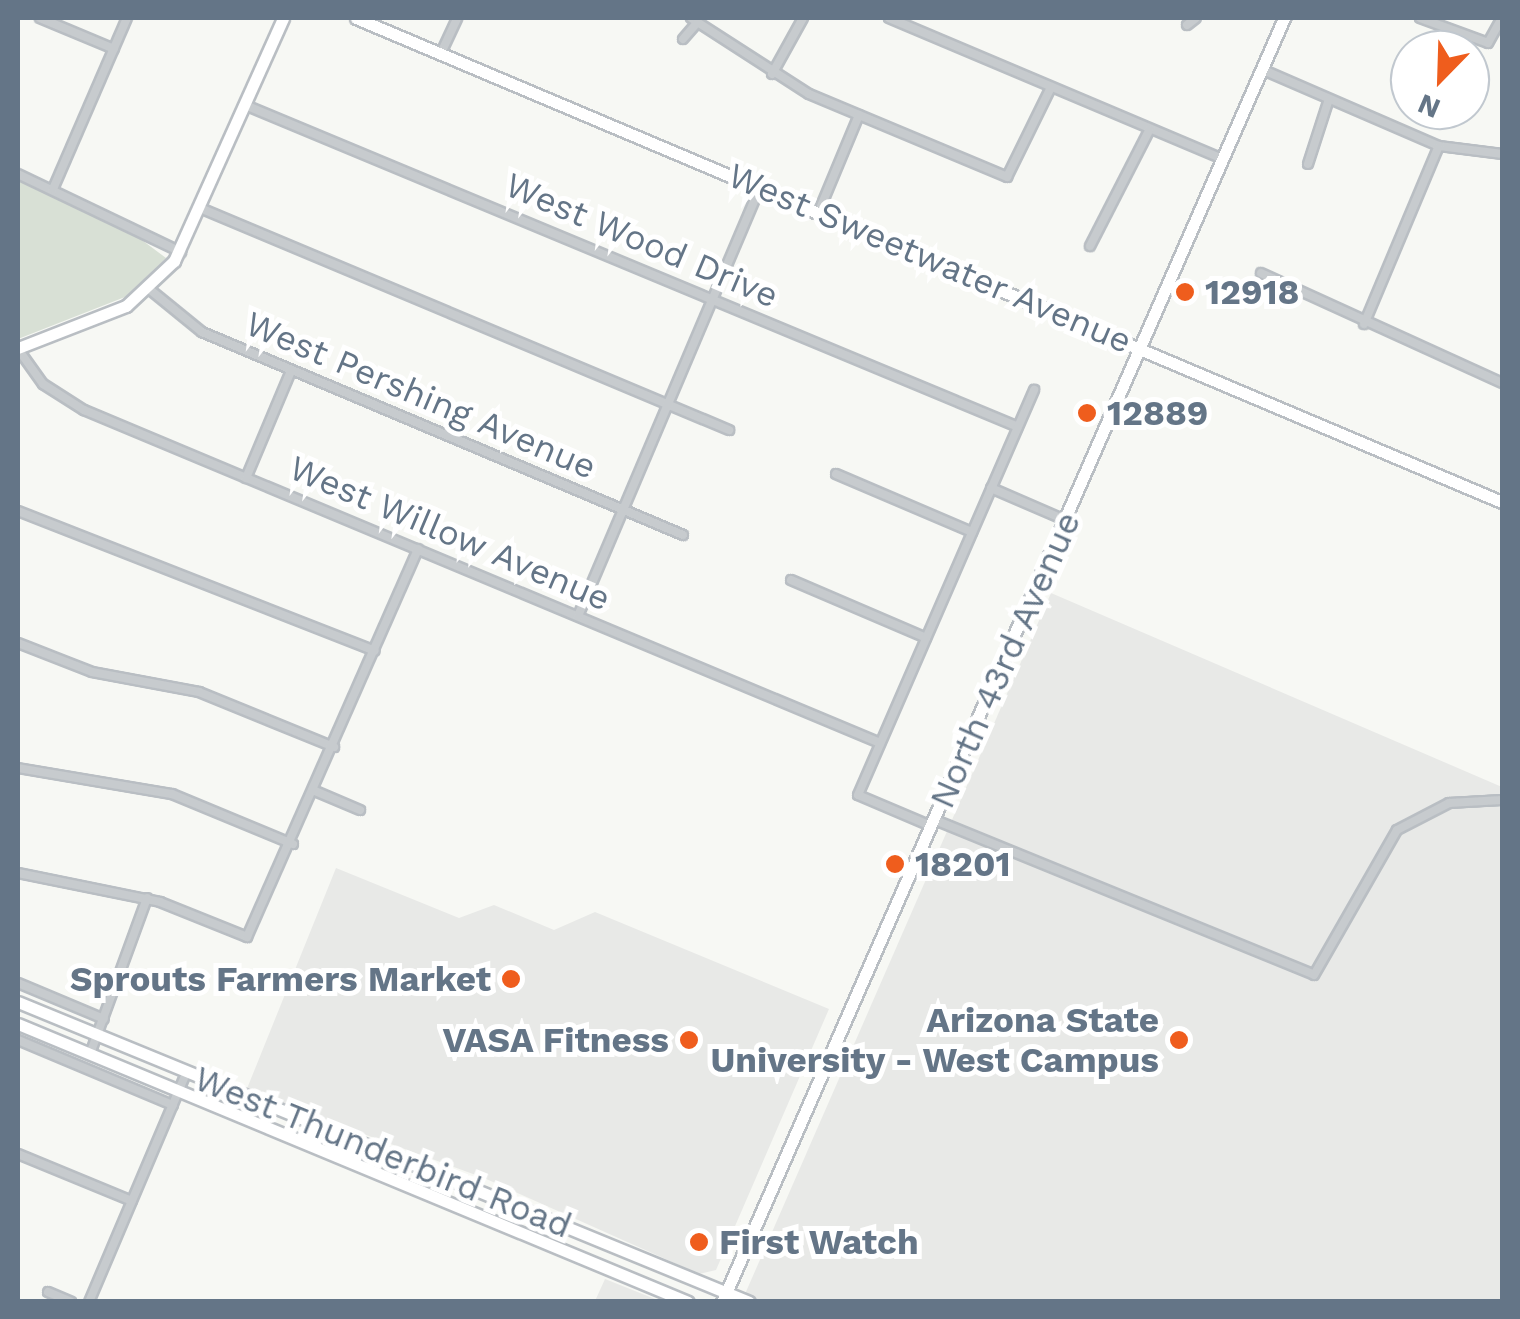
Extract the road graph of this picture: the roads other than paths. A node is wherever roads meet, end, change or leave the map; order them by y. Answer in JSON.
{"nodes":[{"id":1,"x":40,"y":18,"type":"edge"},
{"id":2,"x":128,"y":18,"type":"edge"},
{"id":3,"x":283,"y":18,"type":"edge"},
{"id":4,"x":356,"y":18,"type":"edge"},
{"id":5,"x":457,"y":18,"type":"edge"},
{"id":6,"x":803,"y":18,"type":"edge"},
{"id":7,"x":889,"y":18,"type":"edge"},
{"id":8,"x":1196,"y":18,"type":"edge"},
{"id":9,"x":1284,"y":18,"type":"edge"},
{"id":10,"x":1420,"y":18,"type":"edge"},
{"id":11,"x":1502,"y":18,"type":"edge"},
{"id":12,"x":694,"y":20,"type":"edge"},
{"id":13,"x":1186,"y":25,"type":"dead end"},
{"id":14,"x":684,"y":39,"type":"dead end"},
{"id":15,"x":114,"y":49,"type":"junction"},
{"id":16,"x":441,"y":54,"type":"junction"},
{"id":17,"x":1261,"y":70,"type":"junction"},
{"id":18,"x":772,"y":74,"type":"junction"},
{"id":19,"x":1051,"y":87,"type":"junction"},
{"id":20,"x":1330,"y":99,"type":"junction"},
{"id":21,"x":245,"y":104,"type":"junction"},
{"id":22,"x":859,"y":115,"type":"junction"},
{"id":23,"x":1150,"y":129,"type":"junction"},
{"id":24,"x":1440,"y":146,"type":"junction"},
{"id":25,"x":1502,"y":154,"type":"edge"},
{"id":26,"x":1222,"y":159,"type":"junction"},
{"id":27,"x":1308,"y":164,"type":"dead end"},
{"id":28,"x":18,"y":174,"type":"edge"},
{"id":29,"x":760,"y":186,"type":"junction"},
{"id":30,"x":53,"y":188,"type":"junction"},
{"id":31,"x":200,"y":208,"type":"junction"},
{"id":32,"x":820,"y":211,"type":"junction"},
{"id":33,"x":1090,"y":246,"type":"dead end"},
{"id":34,"x":180,"y":252,"type":"junction"},
{"id":35,"x":1260,"y":273,"type":"dead end"},
{"id":36,"x":149,"y":289,"type":"junction"},
{"id":37,"x":712,"y":299,"type":"junction"},
{"id":38,"x":1364,"y":324,"type":"junction"},
{"id":39,"x":18,"y":348,"type":"edge"},
{"id":40,"x":1141,"y":348,"type":"junction"},
{"id":41,"x":291,"y":371,"type":"junction"},
{"id":42,"x":1502,"y":382,"type":"edge"},
{"id":43,"x":1034,"y":390,"type":"dead end"},
{"id":44,"x":668,"y":404,"type":"junction"},
{"id":45,"x":1018,"y":427,"type":"junction"},
{"id":46,"x":729,"y":430,"type":"dead end"},
{"id":47,"x":836,"y":474,"type":"dead end"},
{"id":48,"x":246,"y":478,"type":"junction"},
{"id":49,"x":992,"y":488,"type":"junction"},
{"id":50,"x":1502,"y":502,"type":"edge"},
{"id":51,"x":622,"y":510,"type":"junction"},
{"id":52,"x":18,"y":511,"type":"edge"},
{"id":53,"x":1066,"y":520,"type":"junction"},
{"id":54,"x":972,"y":532,"type":"junction"},
{"id":55,"x":684,"y":535,"type":"dead end"},
{"id":56,"x":418,"y":550,"type":"junction"},
{"id":57,"x":791,"y":580,"type":"dead end"},
{"id":58,"x":578,"y":616,"type":"junction"},
{"id":59,"x":926,"y":638,"type":"junction"},
{"id":60,"x":18,"y":643,"type":"edge"},
{"id":61,"x":375,"y":651,"type":"junction"},
{"id":62,"x":880,"y":743,"type":"junction"},
{"id":63,"x":334,"y":748,"type":"junction"},
{"id":64,"x":18,"y":768,"type":"edge"},
{"id":65,"x":315,"y":791,"type":"junction"},
{"id":66,"x":1502,"y":800,"type":"edge"},
{"id":67,"x":360,"y":810,"type":"dead end"},
{"id":68,"x":934,"y":824,"type":"junction"},
{"id":69,"x":292,"y":844,"type":"junction"},
{"id":70,"x":18,"y":873,"type":"edge"},
{"id":71,"x":147,"y":898,"type":"junction"},
{"id":72,"x":18,"y":983,"type":"edge"},
{"id":73,"x":18,"y":1002,"type":"edge"},
{"id":74,"x":104,"y":1019,"type":"junction"},
{"id":75,"x":18,"y":1024,"type":"edge"},
{"id":76,"x":97,"y":1036,"type":"junction"},
{"id":77,"x":18,"y":1040,"type":"edge"},
{"id":78,"x":90,"y":1054,"type":"junction"},
{"id":79,"x":186,"y":1072,"type":"junction"},
{"id":80,"x":178,"y":1091,"type":"junction"},
{"id":81,"x":173,"y":1104,"type":"junction"},
{"id":82,"x":18,"y":1154,"type":"edge"},
{"id":83,"x":132,"y":1201,"type":"junction"},
{"id":84,"x":48,"y":1292,"type":"dead end"},
{"id":85,"x":724,"y":1297,"type":"edge"},
{"id":86,"x":71,"y":1302,"type":"edge"},
{"id":87,"x":88,"y":1302,"type":"edge"},
{"id":88,"x":688,"y":1302,"type":"edge"},
{"id":89,"x":749,"y":1302,"type":"edge"}],
"edges":[{"from":1,"to":15,"type":"street"},
{"from":2,"to":15,"type":"street"},
{"from":3,"to":21,"type":"main road"},
{"from":4,"to":16,"type":"main road","name":"West Sweetwater Avenue"},
{"from":5,"to":16,"type":"street"},
{"from":6,"to":18,"type":"street"},
{"from":7,"to":19,"type":"street"},
{"from":8,"to":13,"type":"street"},
{"from":9,"to":17,"type":"main road","name":"North 43rd Avenue"},
{"from":10,"to":11,"type":"street"},
{"from":12,"to":14,"type":"street"},
{"from":12,"to":18,"type":"street"},
{"from":15,"to":30,"type":"street"},
{"from":16,"to":29,"type":"main road","name":"West Sweetwater Avenue"},
{"from":17,"to":20,"type":"street"},
{"from":17,"to":26,"type":"main road","name":"North 43rd Avenue"},
{"from":18,"to":22,"type":"street"},
{"from":19,"to":22,"type":"street"},
{"from":19,"to":23,"type":"street"},
{"from":20,"to":24,"type":"street"},
{"from":20,"to":27,"type":"street"},
{"from":21,"to":31,"type":"main road"},
{"from":21,"to":37,"type":"street","name":"West Wood Drive"},
{"from":22,"to":32,"type":"street"},
{"from":23,"to":26,"type":"street"},
{"from":23,"to":33,"type":"street"},
{"from":24,"to":25,"type":"street"},
{"from":24,"to":38,"type":"street"},
{"from":26,"to":40,"type":"main road","name":"North 43rd Avenue"},
{"from":28,"to":30,"type":"street"},
{"from":29,"to":32,"type":"main road","name":"West Sweetwater Avenue"},
{"from":29,"to":37,"type":"street"},
{"from":30,"to":34,"type":"street"},
{"from":31,"to":34,"type":"main road"},
{"from":31,"to":44,"type":"street"},
{"from":32,"to":40,"type":"main road","name":"West Sweetwater Avenue"},
{"from":34,"to":36,"type":"main road"},
{"from":35,"to":38,"type":"street"},
{"from":36,"to":39,"type":"main road"},
{"from":36,"to":41,"type":"street","name":"West Pershing Avenue"},
{"from":37,"to":44,"type":"street"},
{"from":37,"to":45,"type":"street","name":"West Wood Drive"},
{"from":38,"to":42,"type":"street"},
{"from":39,"to":48,"type":"street","name":"West Willow Avenue"},
{"from":40,"to":50,"type":"main road","name":"West Sweetwater Avenue"},
{"from":40,"to":53,"type":"main road","name":"North 43rd Avenue"},
{"from":41,"to":48,"type":"street"},
{"from":41,"to":51,"type":"street","name":"West Pershing Avenue"},
{"from":43,"to":45,"type":"street"},
{"from":44,"to":46,"type":"street"},
{"from":44,"to":51,"type":"street"},
{"from":45,"to":49,"type":"street"},
{"from":47,"to":54,"type":"street"},
{"from":48,"to":56,"type":"street","name":"West Willow Avenue"},
{"from":49,"to":53,"type":"street"},
{"from":49,"to":54,"type":"street"},
{"from":51,"to":55,"type":"street","name":"West Pershing Avenue"},
{"from":51,"to":58,"type":"street"},
{"from":52,"to":61,"type":"street"},
{"from":53,"to":68,"type":"main road","name":"North 43rd Avenue"},
{"from":54,"to":59,"type":"street"},
{"from":56,"to":58,"type":"street","name":"West Willow Avenue"},
{"from":56,"to":61,"type":"street"},
{"from":57,"to":59,"type":"street"},
{"from":58,"to":62,"type":"street","name":"West Willow Avenue"},
{"from":59,"to":62,"type":"street"},
{"from":60,"to":63,"type":"street"},
{"from":61,"to":63,"type":"street"},
{"from":62,"to":68,"type":"street"},
{"from":63,"to":65,"type":"street"},
{"from":64,"to":69,"type":"street"},
{"from":65,"to":67,"type":"street"},
{"from":65,"to":69,"type":"street"},
{"from":66,"to":68,"type":"street"},
{"from":68,"to":85,"type":"main road","name":"North 43rd Avenue"},
{"from":69,"to":71,"type":"street"},
{"from":70,"to":71,"type":"street"},
{"from":71,"to":74,"type":"street"},
{"from":72,"to":74,"type":"street"},
{"from":73,"to":76,"type":"main road","name":"West Thunderbird Road"},
{"from":74,"to":76,"type":"street"},
{"from":75,"to":78,"type":"main road","name":"West Thunderbird Road"},
{"from":76,"to":78,"type":"street"},
{"from":76,"to":79,"type":"main road","name":"West Thunderbird Road"},
{"from":77,"to":81,"type":"street","name":"West Thunderbird Road"},
{"from":78,"to":80,"type":"main road","name":"West Thunderbird Road"},
{"from":79,"to":80,"type":"street"},
{"from":79,"to":85,"type":"main road","name":"West Thunderbird Road"},
{"from":80,"to":81,"type":"street"},
{"from":80,"to":88,"type":"main road","name":"West Thunderbird Road"},
{"from":81,"to":83,"type":"street"},
{"from":82,"to":83,"type":"street"},
{"from":83,"to":87,"type":"street"},
{"from":84,"to":86,"type":"street"},
{"from":85,"to":89,"type":"main road","name":"West Thunderbird Road"}]}
